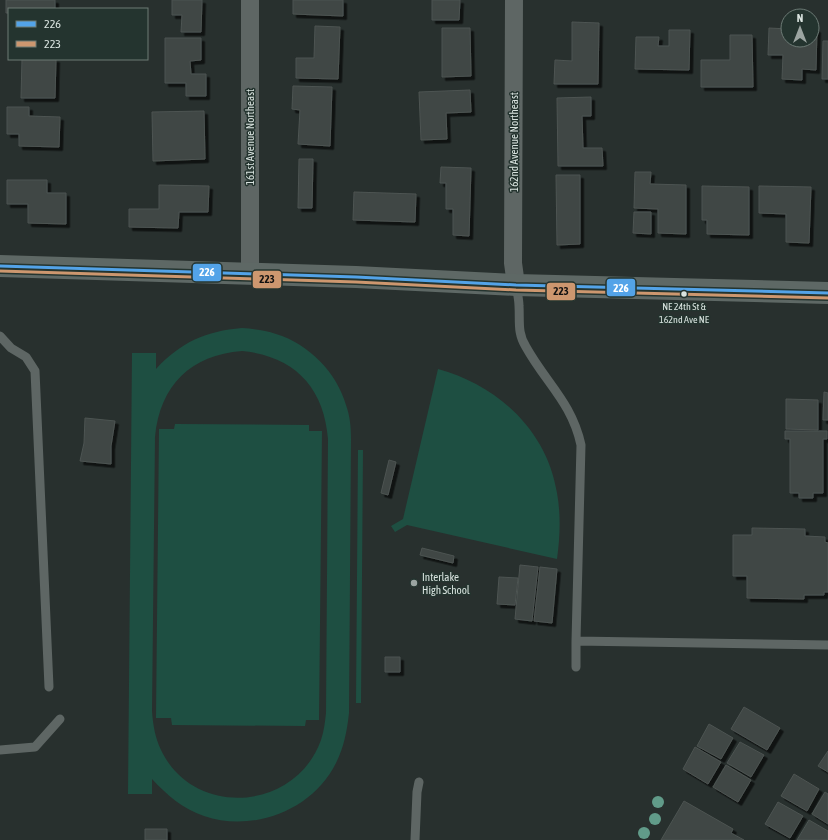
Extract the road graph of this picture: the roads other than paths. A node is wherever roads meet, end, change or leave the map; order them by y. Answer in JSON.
{"nodes":[{"id":1,"x":250,"y":0,"type":"edge"},
{"id":2,"x":514,"y":0,"type":"edge"},
{"id":3,"x":0,"y":266,"type":"edge"},
{"id":4,"x":250,"y":274,"type":"junction"},
{"id":5,"x":516,"y":285,"type":"junction"},
{"id":6,"x":828,"y":293,"type":"edge"},
{"id":7,"x":0,"y":336,"type":"edge"},
{"id":8,"x":576,"y":641,"type":"junction"},
{"id":9,"x":828,"y":645,"type":"edge"},
{"id":10,"x":576,"y":667,"type":"dead end"},
{"id":11,"x":49,"y":687,"type":"dead end"},
{"id":12,"x":60,"y":719,"type":"dead end"},
{"id":13,"x":0,"y":750,"type":"edge"},
{"id":14,"x":419,"y":782,"type":"dead end"},
{"id":15,"x":415,"y":840,"type":"edge"}],
"edges":[{"from":1,"to":4,"type":"street","name":"161st Avenue Northeast"},
{"from":2,"to":5,"type":"street","name":"162nd Avenue Northeast"},
{"from":3,"to":4,"type":"main road"},
{"from":4,"to":5,"type":"main road"},
{"from":5,"to":6,"type":"main road"},
{"from":5,"to":8,"type":"lane"},
{"from":7,"to":11,"type":"lane"},
{"from":8,"to":9,"type":"lane"},
{"from":8,"to":10,"type":"lane"},
{"from":12,"to":13,"type":"lane"},
{"from":14,"to":15,"type":"lane"}]}
